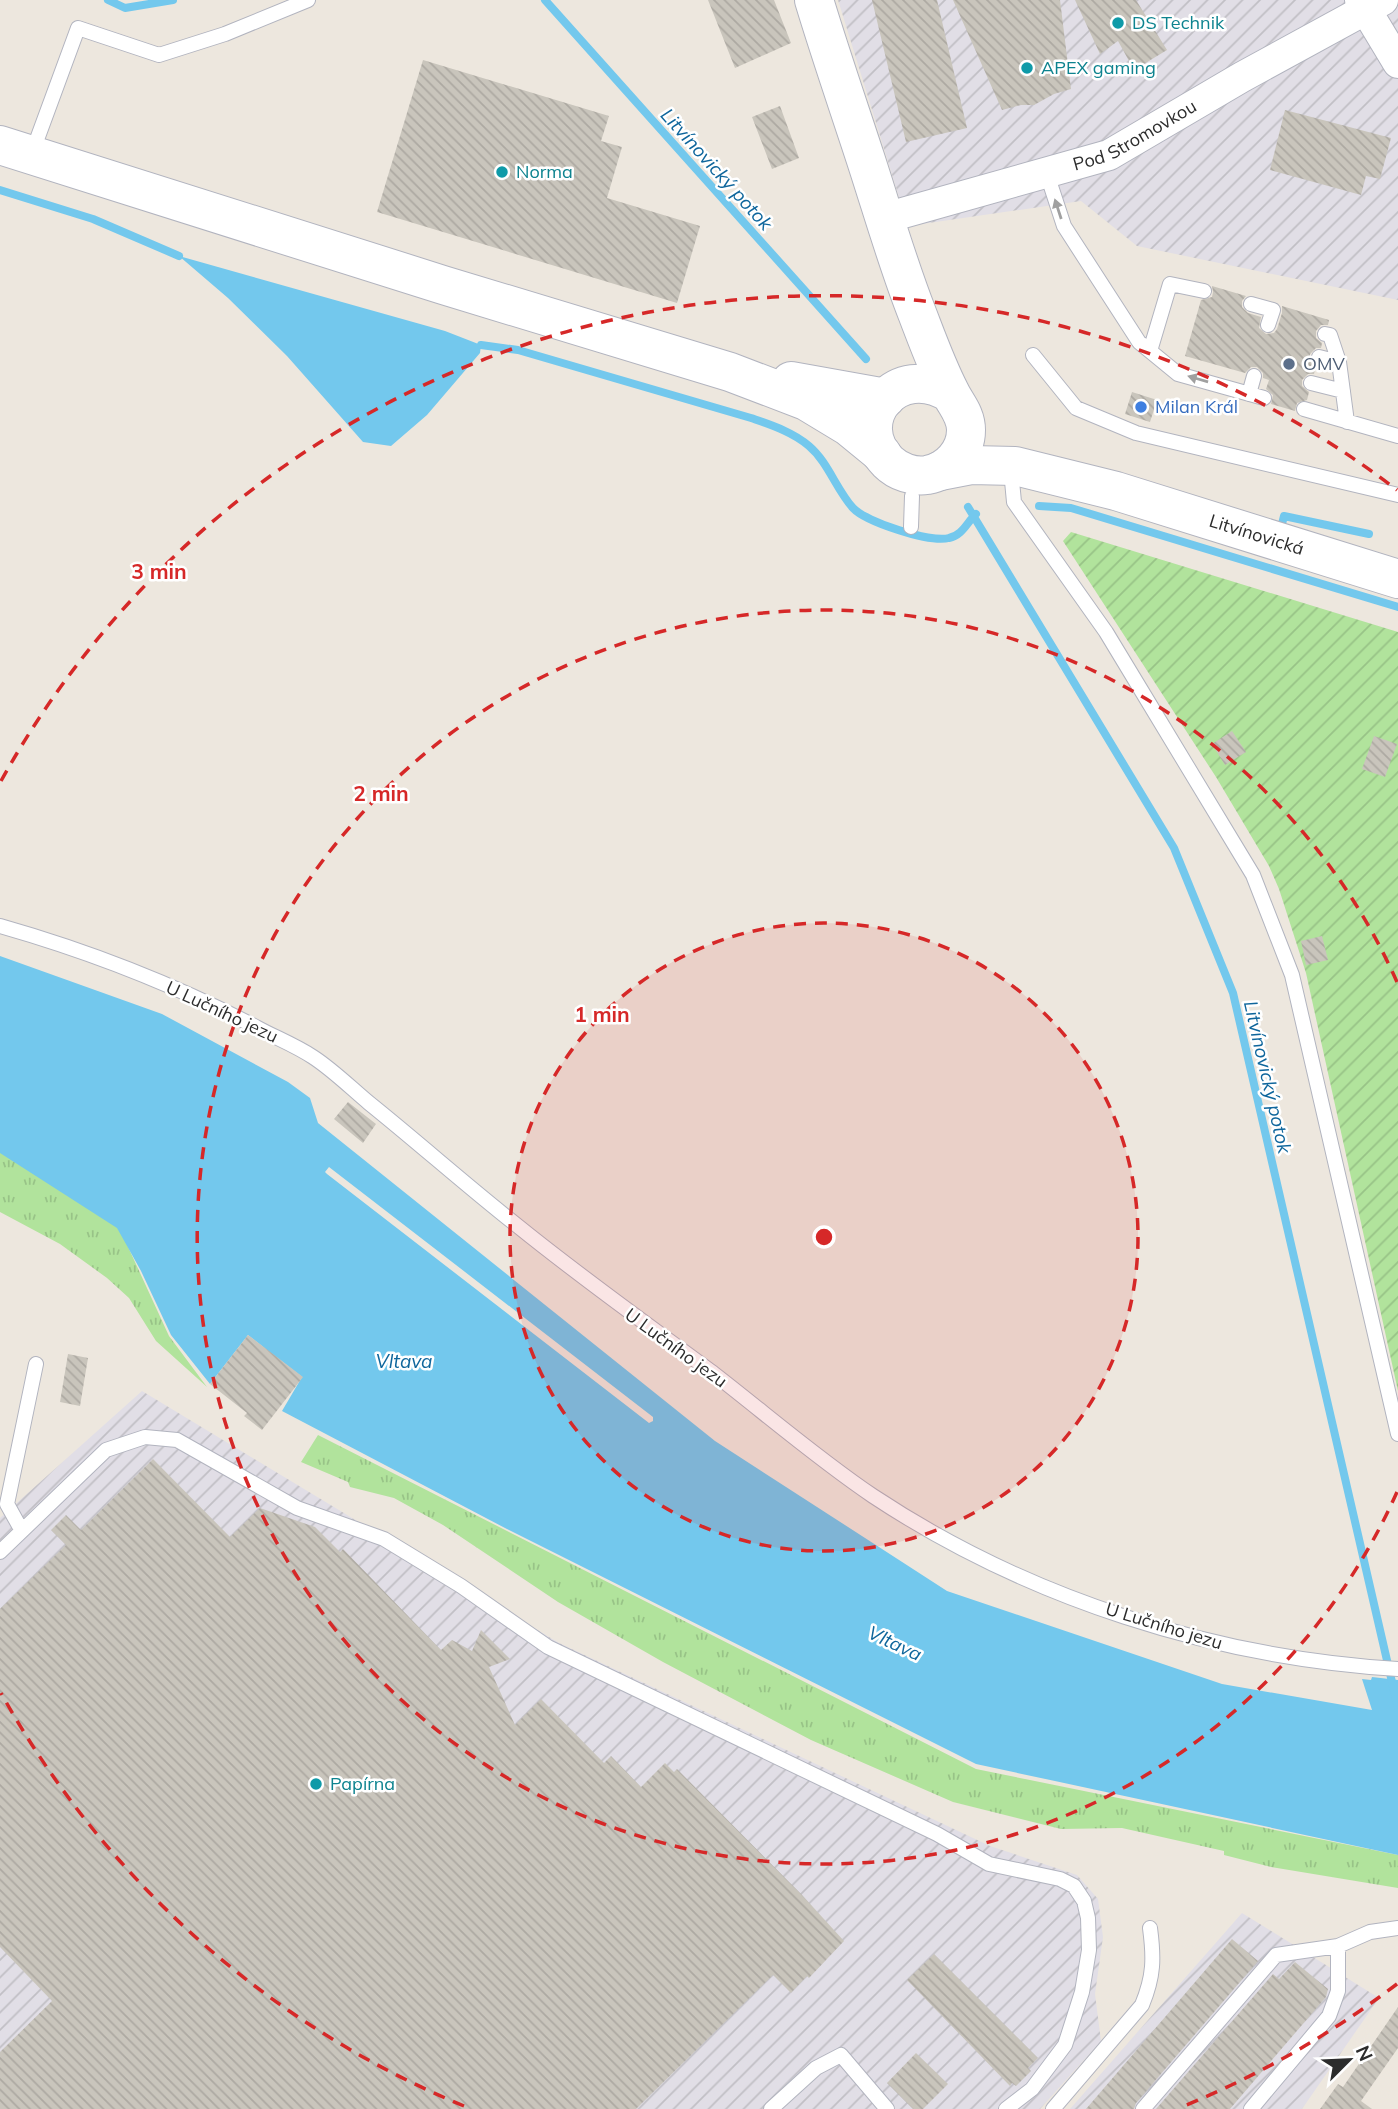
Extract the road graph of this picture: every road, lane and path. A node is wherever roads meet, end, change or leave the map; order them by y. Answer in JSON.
{"nodes":[{"id":1,"x":308,"y":0,"type":"edge"},
{"id":2,"x":814,"y":0,"type":"edge"},
{"id":3,"x":1369,"y":3,"type":"edge"},
{"id":4,"x":1398,"y":63,"type":"edge"},
{"id":5,"x":16,"y":149,"type":"edge"},
{"id":6,"x":1046,"y":171,"type":"junction"},
{"id":7,"x":885,"y":218,"type":"junction"},
{"id":8,"x":1204,"y":291,"type":"dead end"},
{"id":9,"x":1251,"y":304,"type":"dead end"},
{"id":10,"x":916,"y":312,"type":"junction"},
{"id":11,"x":1274,"y":322,"type":"dead end"},
{"id":12,"x":1325,"y":334,"type":"dead end"},
{"id":13,"x":1150,"y":351,"type":"junction"},
{"id":14,"x":1032,"y":355,"type":"dead end"},
{"id":15,"x":1319,"y":356,"type":"dead end"},
{"id":16,"x":1339,"y":362,"type":"junction"},
{"id":17,"x":730,"y":372,"type":"junction"},
{"id":18,"x":1254,"y":376,"type":"dead end"},
{"id":19,"x":1311,"y":383,"type":"dead end"},
{"id":20,"x":1343,"y":391,"type":"junction"},
{"id":21,"x":891,"y":393,"type":"junction"},
{"id":22,"x":1249,"y":394,"type":"junction"},
{"id":23,"x":1264,"y":398,"type":"dead end"},
{"id":24,"x":957,"y":405,"type":"junction"},
{"id":25,"x":1304,"y":409,"type":"dead end"},
{"id":26,"x":1347,"y":422,"type":"junction"},
{"id":27,"x":1398,"y":436,"type":"edge"},
{"id":28,"x":881,"y":454,"type":"junction"},
{"id":29,"x":940,"y":471,"type":"junction"},
{"id":30,"x":1012,"y":481,"type":"junction"},
{"id":31,"x":1116,"y":491,"type":"junction"},
{"id":32,"x":1398,"y":495,"type":"edge"},
{"id":33,"x":1398,"y":579,"type":"edge"},
{"id":34,"x":0,"y":926,"type":"edge"},
{"id":35,"x":36,"y":1364,"type":"dead end"},
{"id":36,"x":1398,"y":1434,"type":"edge"},
{"id":37,"x":22,"y":1531,"type":"junction"},
{"id":38,"x":0,"y":1552,"type":"edge"},
{"id":39,"x":1398,"y":1669,"type":"edge"},
{"id":40,"x":1150,"y":1928,"type":"dead end"},
{"id":41,"x":1398,"y":1928,"type":"edge"},
{"id":42,"x":1338,"y":1946,"type":"junction"},
{"id":43,"x":771,"y":2109,"type":"edge"},
{"id":44,"x":887,"y":2109,"type":"edge"},
{"id":45,"x":1006,"y":2109,"type":"edge"},
{"id":46,"x":1053,"y":2109,"type":"edge"},
{"id":47,"x":1143,"y":2109,"type":"edge"},
{"id":48,"x":1251,"y":2109,"type":"edge"}],
"edges":[{"from":1,"to":5,"type":"lane"},
{"from":2,"to":7,"type":"main road"},
{"from":3,"to":4,"type":"street","name":"Pod Stromovkou"},
{"from":3,"to":6,"type":"street","name":"Pod Stromovkou"},
{"from":5,"to":17,"type":"main road"},
{"from":6,"to":7,"type":"street","name":"Pod Stromovkou"},
{"from":13,"to":6,"type":"lane","one_way":true},
{"from":7,"to":10,"type":"main road"},
{"from":8,"to":13,"type":"lane"},
{"from":9,"to":11,"type":"lane"},
{"from":10,"to":21,"type":"main road"},
{"from":10,"to":24,"type":"main road"},
{"from":12,"to":16,"type":"lane"},
{"from":22,"to":13,"type":"lane","one_way":true},
{"from":14,"to":32,"type":"lane"},
{"from":15,"to":16,"type":"lane"},
{"from":16,"to":20,"type":"lane"},
{"from":17,"to":21,"type":"main road"},
{"from":17,"to":28,"type":"main road"},
{"from":17,"to":30,"type":"main road"},
{"from":18,"to":22,"type":"lane"},
{"from":19,"to":20,"type":"lane"},
{"from":20,"to":26,"type":"lane"},
{"from":21,"to":24,"type":"main road"},
{"from":21,"to":28,"type":"main road"},
{"from":22,"to":23,"type":"lane"},
{"from":24,"to":29,"type":"main road"},
{"from":24,"to":31,"type":"main road","name":"Litvínovická"},
{"from":25,"to":26,"type":"lane"},
{"from":26,"to":27,"type":"lane"},
{"from":28,"to":29,"type":"main road"},
{"from":29,"to":31,"type":"main road","name":"Litvínovická"},
{"from":30,"to":31,"type":"main road"},
{"from":30,"to":36,"type":"lane"},
{"from":31,"to":33,"type":"main road","name":"Litvínovická"},
{"from":34,"to":39,"type":"lane","name":"U Lučního jezu"},
{"from":35,"to":37,"type":"lane"},
{"from":37,"to":38,"type":"lane"},
{"from":37,"to":45,"type":"lane"},
{"from":40,"to":46,"type":"lane"},
{"from":41,"to":42,"type":"lane"},
{"from":42,"to":47,"type":"lane"},
{"from":42,"to":48,"type":"lane"},
{"from":43,"to":44,"type":"lane"}]}
